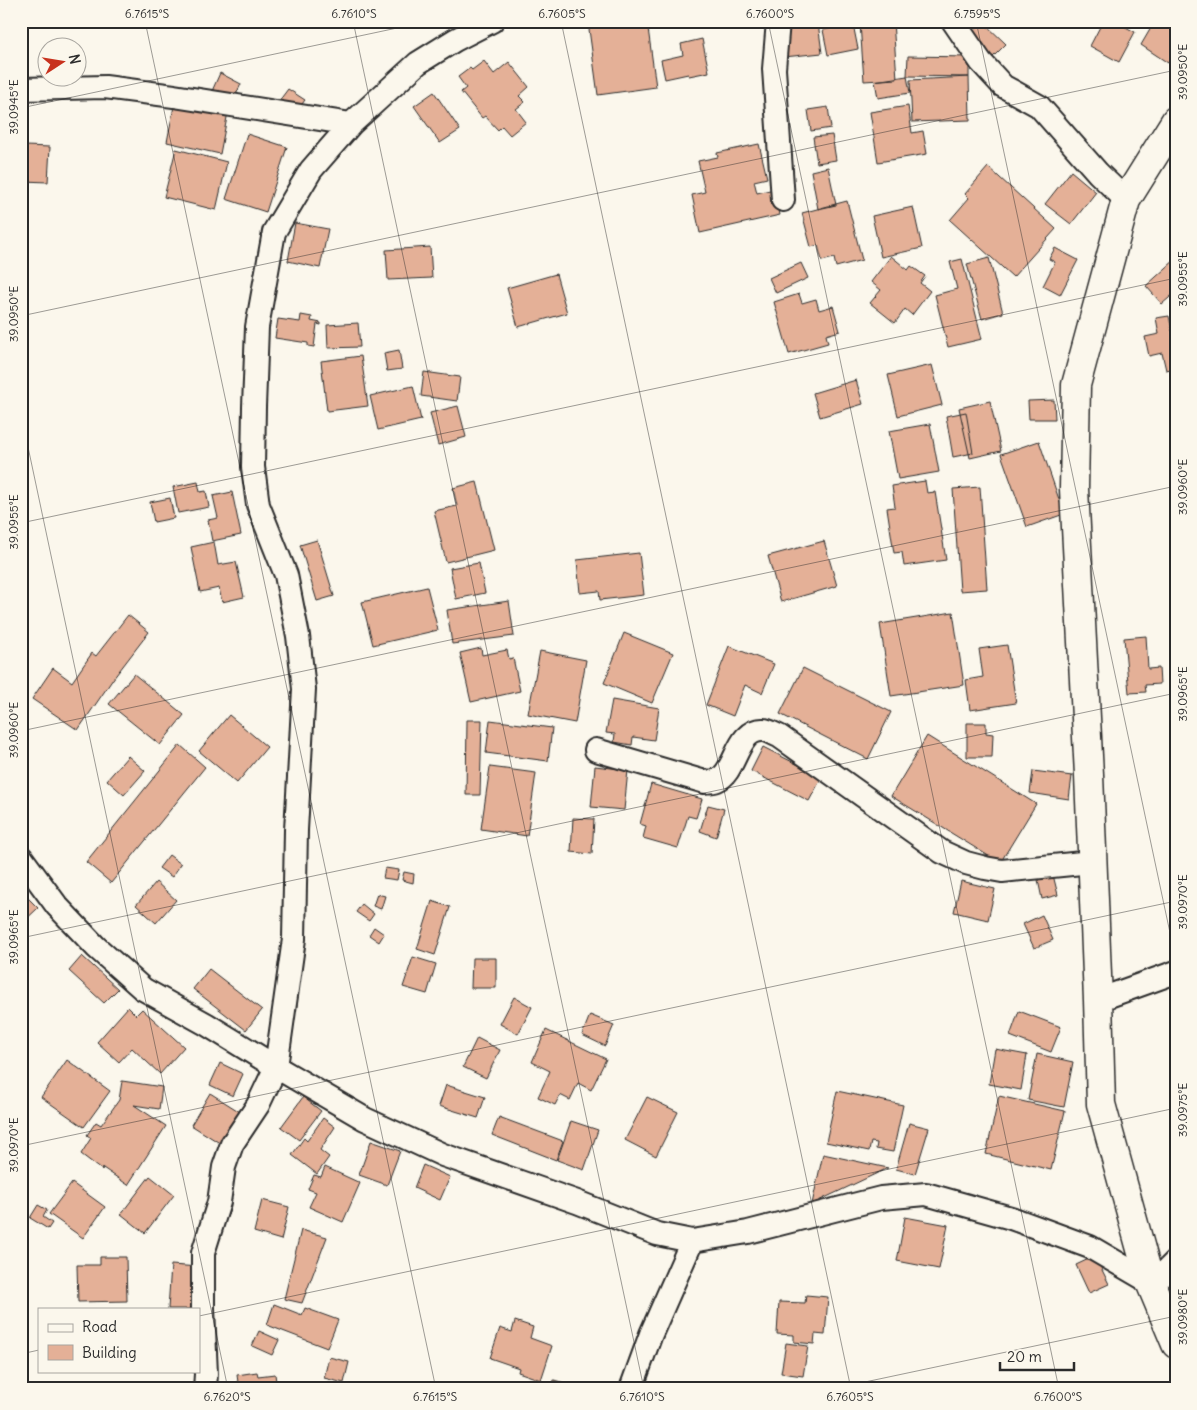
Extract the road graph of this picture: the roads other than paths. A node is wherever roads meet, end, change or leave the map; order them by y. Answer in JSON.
{"nodes":[{"id":1,"x":492,"y":21,"type":"edge"},
{"id":2,"x":778,"y":21,"type":"edge"},
{"id":3,"x":953,"y":21,"type":"edge"},
{"id":4,"x":21,"y":89,"type":"edge"},
{"id":5,"x":1176,"y":120,"type":"edge"},
{"id":6,"x":351,"y":124,"type":"junction"},
{"id":7,"x":783,"y":200,"type":"dead end"},
{"id":8,"x":1126,"y":200,"type":"junction"},
{"id":9,"x":596,"y":750,"type":"dead end"},
{"id":10,"x":21,"y":857,"type":"edge"},
{"id":11,"x":1092,"y":862,"type":"junction"},
{"id":12,"x":1176,"y":972,"type":"edge"},
{"id":13,"x":1098,"y":1000,"type":"junction"},
{"id":14,"x":276,"y":1068,"type":"junction"},
{"id":15,"x":692,"y":1241,"type":"junction"},
{"id":16,"x":1176,"y":1261,"type":"edge"},
{"id":17,"x":1150,"y":1284,"type":"junction"},
{"id":18,"x":1176,"y":1344,"type":"edge"},
{"id":19,"x":205,"y":1389,"type":"edge"},
{"id":20,"x":631,"y":1389,"type":"edge"}],
"edges":[{"from":1,"to":6,"type":"street"},
{"from":2,"to":7,"type":"street"},
{"from":3,"to":8,"type":"street"},
{"from":4,"to":6,"type":"street"},
{"from":5,"to":8,"type":"street"},
{"from":6,"to":14,"type":"street"},
{"from":8,"to":11,"type":"street"},
{"from":9,"to":11,"type":"street"},
{"from":10,"to":14,"type":"street"},
{"from":11,"to":13,"type":"street"},
{"from":12,"to":13,"type":"street"},
{"from":13,"to":17,"type":"street"},
{"from":14,"to":15,"type":"street"},
{"from":14,"to":19,"type":"street"},
{"from":15,"to":17,"type":"street"},
{"from":15,"to":20,"type":"street"},
{"from":16,"to":17,"type":"street"},
{"from":17,"to":18,"type":"street"}]}
